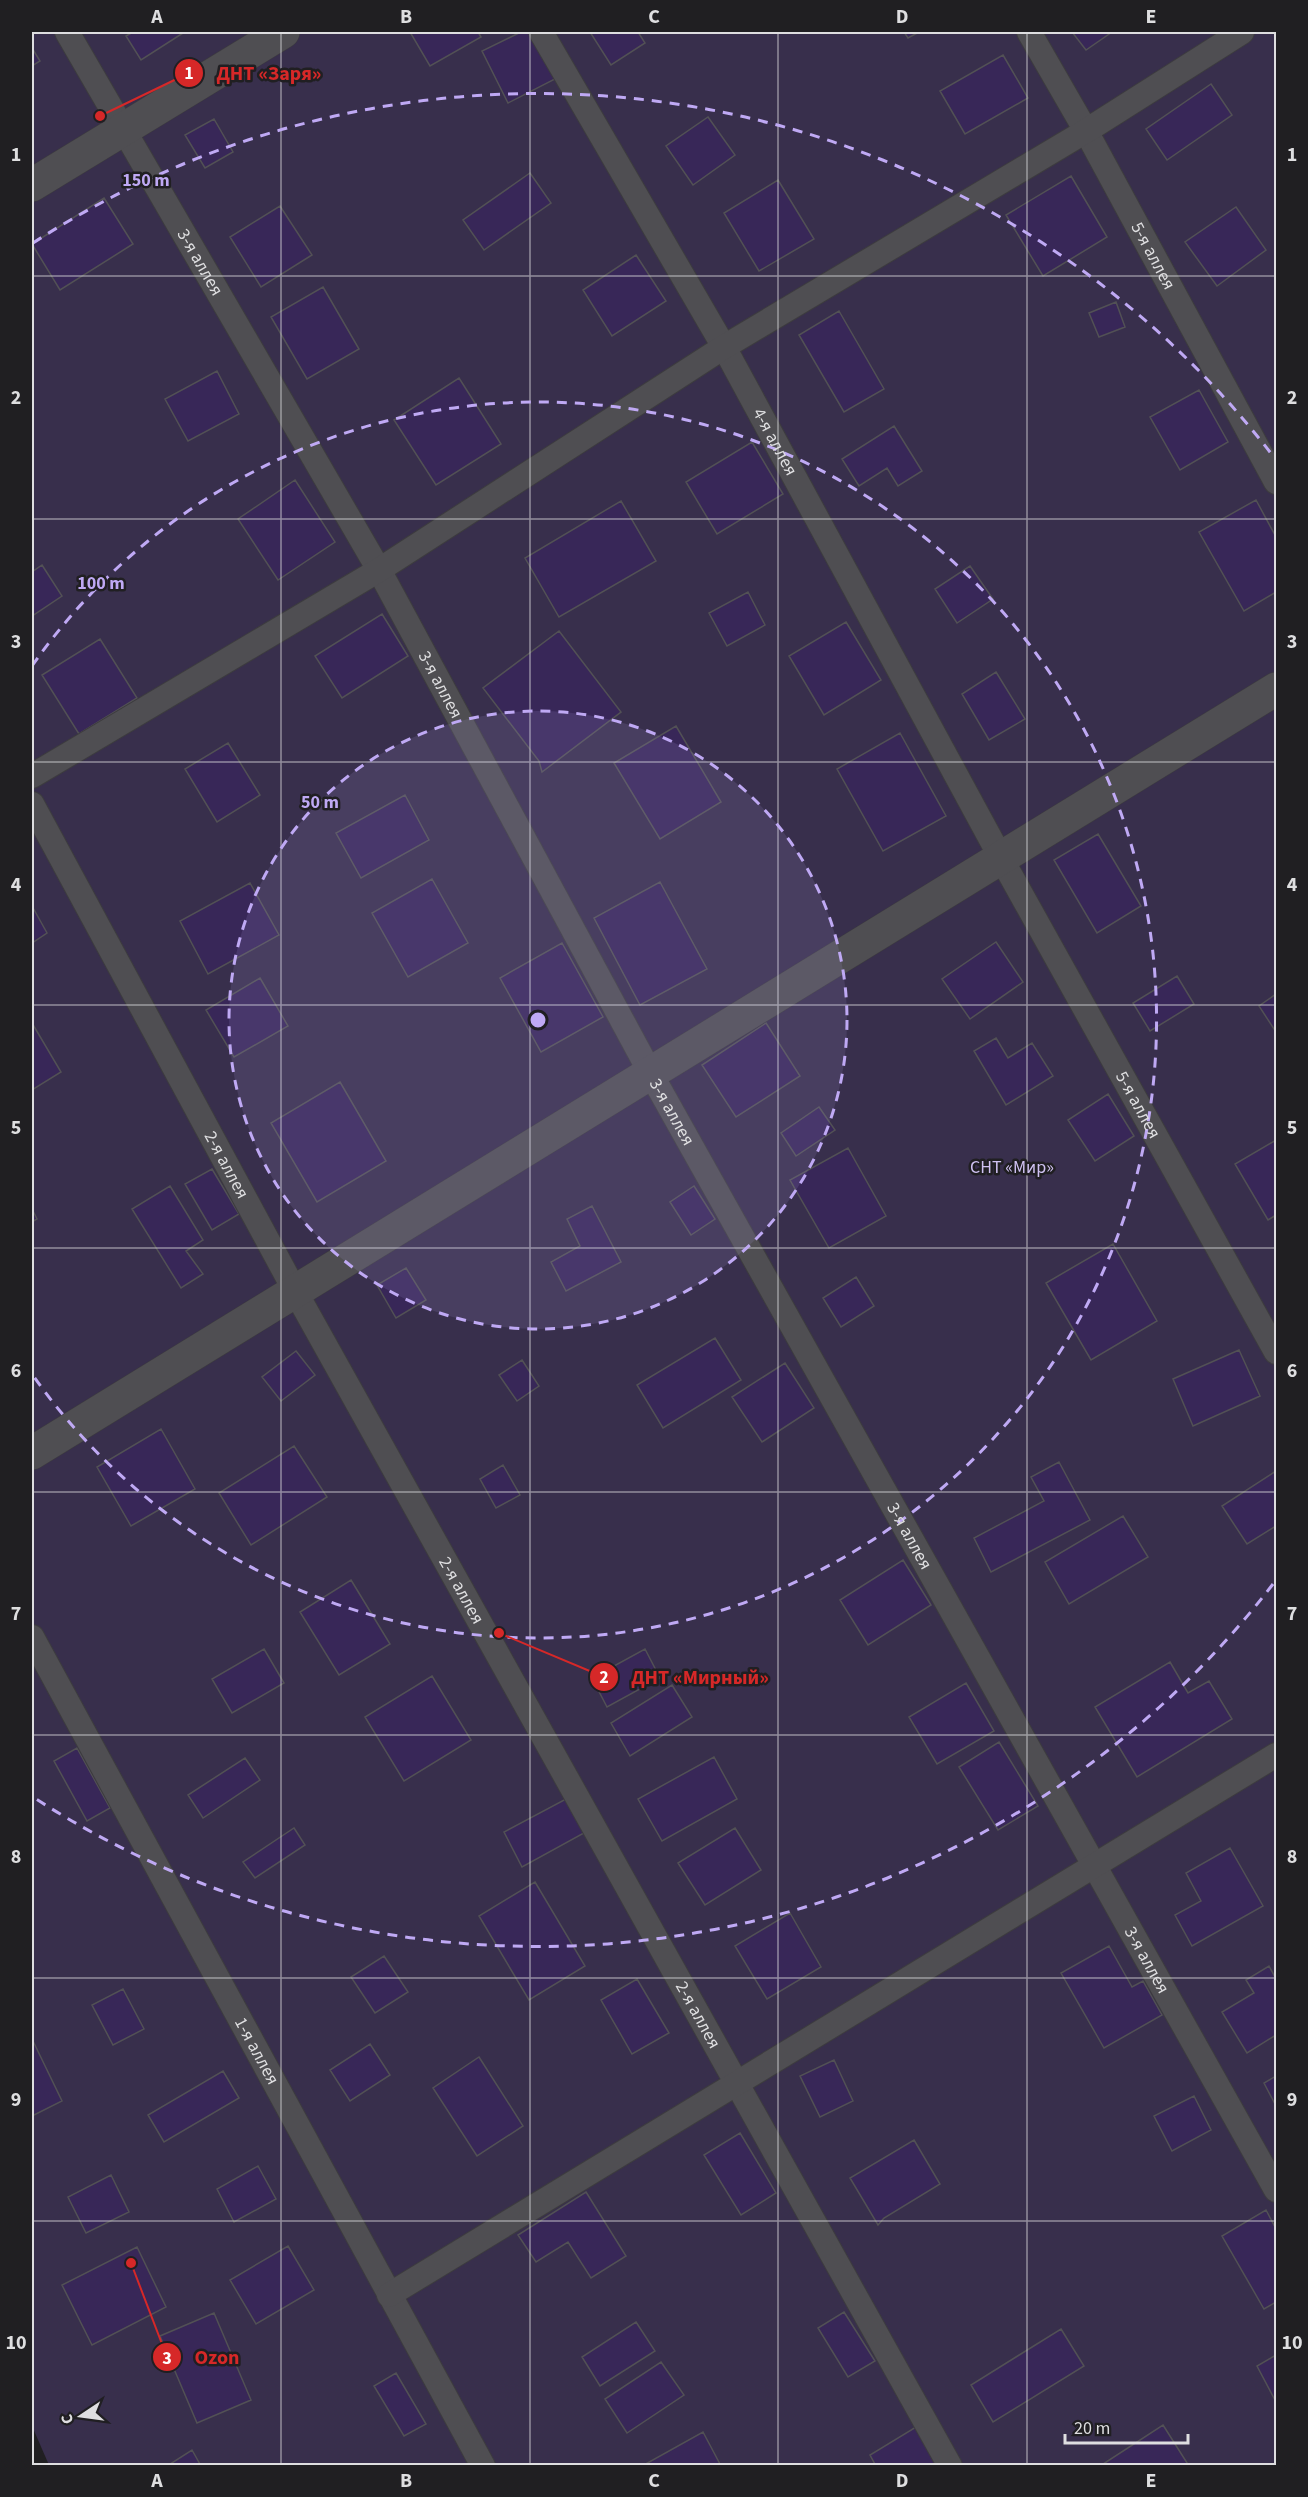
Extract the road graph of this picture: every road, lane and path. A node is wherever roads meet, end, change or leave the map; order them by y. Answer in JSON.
{"nodes":[{"id":1,"x":67,"y":32,"type":"edge"},
{"id":2,"x":283,"y":32,"type":"edge"},
{"id":3,"x":541,"y":32,"type":"edge"},
{"id":4,"x":1029,"y":32,"type":"edge"},
{"id":5,"x":1242,"y":32,"type":"edge"},
{"id":6,"x":122,"y":130,"type":"junction"},
{"id":7,"x":1086,"y":130,"type":"junction"},
{"id":8,"x":32,"y":184,"type":"edge"},
{"id":9,"x":724,"y":347,"type":"junction"},
{"id":10,"x":1276,"y":482,"type":"edge"},
{"id":11,"x":379,"y":570,"type":"junction"},
{"id":12,"x":1276,"y":689,"type":"edge"},
{"id":13,"x":32,"y":776,"type":"edge"},
{"id":14,"x":32,"y":804,"type":"edge"},
{"id":15,"x":1001,"y":858,"type":"junction"},
{"id":16,"x":651,"y":1074,"type":"junction"},
{"id":17,"x":295,"y":1291,"type":"junction"},
{"id":18,"x":1276,"y":1352,"type":"edge"},
{"id":19,"x":32,"y":1453,"type":"edge"},
{"id":20,"x":32,"y":1637,"type":"edge"},
{"id":21,"x":1276,"y":1755,"type":"edge"},
{"id":22,"x":1095,"y":1866,"type":"junction"},
{"id":23,"x":737,"y":2084,"type":"junction"},
{"id":24,"x":1276,"y":2190,"type":"edge"},
{"id":25,"x":389,"y":2295,"type":"junction"},
{"id":26,"x":483,"y":2466,"type":"edge"},
{"id":27,"x":950,"y":2466,"type":"edge"}],
"edges":[{"from":1,"to":6,"type":"lane","name":"3-я аллея"},
{"from":2,"to":6,"type":"street"},
{"from":3,"to":9,"type":"lane","name":"4-я аллея"},
{"from":4,"to":7,"type":"lane","name":"5-я аллея"},
{"from":5,"to":7,"type":"lane"},
{"from":6,"to":8,"type":"street"},
{"from":6,"to":11,"type":"lane","name":"3-я аллея"},
{"from":7,"to":9,"type":"lane"},
{"from":7,"to":10,"type":"lane","name":"5-я аллея"},
{"from":9,"to":11,"type":"lane"},
{"from":9,"to":15,"type":"lane","name":"4-я аллея"},
{"from":11,"to":13,"type":"lane"},
{"from":11,"to":16,"type":"lane","name":"3-я аллея"},
{"from":12,"to":15,"type":"street"},
{"from":14,"to":17,"type":"lane","name":"2-я аллея"},
{"from":15,"to":16,"type":"street"},
{"from":15,"to":18,"type":"lane","name":"5-я аллея"},
{"from":16,"to":17,"type":"street"},
{"from":16,"to":22,"type":"lane","name":"3-я аллея"},
{"from":17,"to":19,"type":"street"},
{"from":17,"to":23,"type":"lane","name":"2-я аллея"},
{"from":20,"to":25,"type":"lane","name":"1-я аллея"},
{"from":21,"to":22,"type":"lane"},
{"from":22,"to":23,"type":"lane"},
{"from":22,"to":24,"type":"lane","name":"3-я аллея"},
{"from":23,"to":25,"type":"lane"},
{"from":23,"to":27,"type":"lane","name":"2-я аллея"},
{"from":25,"to":26,"type":"lane","name":"1-я аллея"}]}
